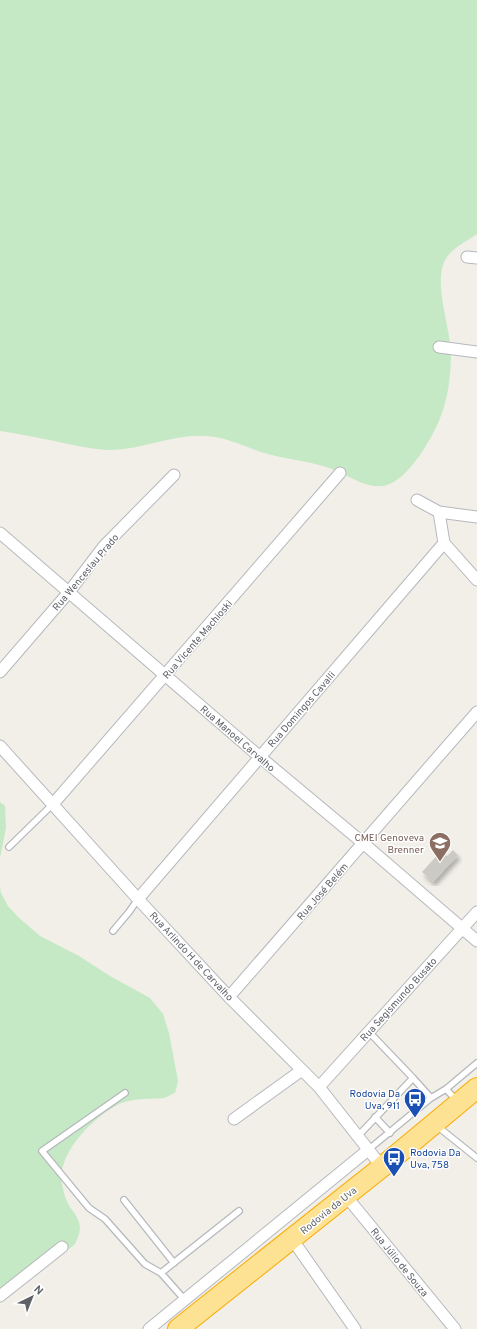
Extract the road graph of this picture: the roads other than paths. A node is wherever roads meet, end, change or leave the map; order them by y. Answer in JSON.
{"nodes":[{"id":1,"x":439,"y":347,"type":"dead end"},
{"id":2,"x":477,"y":352,"type":"edge"},
{"id":3,"x":340,"y":473,"type":"dead end"},
{"id":4,"x":174,"y":475,"type":"dead end"},
{"id":5,"x":417,"y":500,"type":"dead end"},
{"id":6,"x":439,"y":512,"type":"junction"},
{"id":7,"x":477,"y":517,"type":"edge"},
{"id":8,"x":0,"y":533,"type":"edge"},
{"id":9,"x":444,"y":543,"type":"junction"},
{"id":10,"x":477,"y":580,"type":"edge"},
{"id":11,"x":69,"y":592,"type":"junction"},
{"id":12,"x":0,"y":672,"type":"edge"},
{"id":13,"x":166,"y":675,"type":"junction"},
{"id":14,"x":477,"y":712,"type":"edge"},
{"id":15,"x":0,"y":746,"type":"edge"},
{"id":16,"x":260,"y":757,"type":"junction"},
{"id":17,"x":53,"y":804,"type":"junction"},
{"id":18,"x":363,"y":843,"type":"junction"},
{"id":19,"x":9,"y":847,"type":"dead end"},
{"id":20,"x":138,"y":899,"type":"junction"},
{"id":21,"x":477,"y":912,"type":"edge"},
{"id":22,"x":462,"y":928,"type":"junction"},
{"id":23,"x":113,"y":931,"type":"dead end"},
{"id":24,"x":477,"y":941,"type":"edge"},
{"id":25,"x":229,"y":997,"type":"junction"},
{"id":26,"x":369,"y":1032,"type":"junction"},
{"id":27,"x":477,"y":1063,"type":"edge"},
{"id":28,"x":302,"y":1070,"type":"junction"},
{"id":29,"x":413,"y":1078,"type":"junction"},
{"id":30,"x":319,"y":1087,"type":"junction"},
{"id":31,"x":477,"y":1088,"type":"edge"},
{"id":32,"x":125,"y":1093,"type":"dead end"},
{"id":33,"x":452,"y":1096,"type":"junction"},
{"id":34,"x":431,"y":1098,"type":"junction"},
{"id":35,"x":375,"y":1117,"type":"junction"},
{"id":36,"x":234,"y":1119,"type":"dead end"},
{"id":37,"x":434,"y":1123,"type":"junction"},
{"id":38,"x":390,"y":1133,"type":"junction"},
{"id":39,"x":358,"y":1136,"type":"junction"},
{"id":40,"x":368,"y":1150,"type":"junction"},
{"id":41,"x":477,"y":1158,"type":"edge"},
{"id":42,"x":382,"y":1167,"type":"junction"},
{"id":43,"x":346,"y":1196,"type":"junction"},
{"id":44,"x":124,"y":1200,"type":"dead end"},
{"id":45,"x":239,"y":1210,"type":"dead end"},
{"id":46,"x":292,"y":1239,"type":"junction"},
{"id":47,"x":62,"y":1247,"type":"dead end"},
{"id":48,"x":174,"y":1263,"type":"junction"},
{"id":49,"x":161,"y":1273,"type":"junction"},
{"id":50,"x":0,"y":1296,"type":"edge"},
{"id":51,"x":184,"y":1299,"type":"junction"},
{"id":52,"x":149,"y":1329,"type":"edge"},
{"id":53,"x":178,"y":1329,"type":"edge"},
{"id":54,"x":355,"y":1329,"type":"edge"},
{"id":55,"x":455,"y":1329,"type":"edge"}],
"edges":[{"from":1,"to":2,"type":"street"},
{"from":3,"to":13,"type":"street","name":"Rua Vicente Machioski"},
{"from":4,"to":11,"type":"street","name":"Rua Wenceslau Prado"},
{"from":5,"to":6,"type":"street"},
{"from":6,"to":7,"type":"street"},
{"from":6,"to":9,"type":"street"},
{"from":8,"to":11,"type":"street","name":"Rua Manoel Carvalho"},
{"from":9,"to":10,"type":"street"},
{"from":9,"to":16,"type":"street","name":"Rua Domingos Cavalli"},
{"from":11,"to":12,"type":"street","name":"Rua Wenceslau Prado"},
{"from":11,"to":13,"type":"street","name":"Rua Manoel Carvalho"},
{"from":13,"to":16,"type":"street","name":"Rua Manoel Carvalho"},
{"from":13,"to":17,"type":"street","name":"Rua Vicente Machioski"},
{"from":14,"to":18,"type":"street","name":"Rua José Belém"},
{"from":15,"to":17,"type":"street","name":"Rua Arlindo H de Carvalho"},
{"from":16,"to":18,"type":"street","name":"Rua Manoel Carvalho"},
{"from":16,"to":20,"type":"street","name":"Rua Domingos Cavalli"},
{"from":17,"to":19,"type":"lane"},
{"from":17,"to":20,"type":"street","name":"Rua Arlindo H de Carvalho"},
{"from":18,"to":22,"type":"street","name":"Rua Manoel Carvalho"},
{"from":18,"to":25,"type":"street","name":"Rua José Belém"},
{"from":20,"to":23,"type":"lane","name":"Rua Domingos Cavalli"},
{"from":20,"to":25,"type":"street","name":"Rua Arlindo H de Carvalho"},
{"from":21,"to":22,"type":"street","name":"Rua Segismundo Busato"},
{"from":22,"to":24,"type":"street","name":"Rua Manoel Carvalho"},
{"from":22,"to":26,"type":"street","name":"Rua Segismundo Busato"},
{"from":25,"to":28,"type":"street","name":"Rua Arlindo H de Carvalho"},
{"from":26,"to":29,"type":"lane"},
{"from":26,"to":30,"type":"street","name":"Rua Segismundo Busato"},
{"from":27,"to":33,"type":"lane"},
{"from":28,"to":30,"type":"street","name":"Rua Arlindo H de Carvalho"},
{"from":28,"to":36,"type":"street"},
{"from":29,"to":34,"type":"lane"},
{"from":29,"to":35,"type":"lane"},
{"from":30,"to":39,"type":"street","name":"Rua Arlindo H de Carvalho"},
{"from":31,"to":33,"type":"highway","name":"Rodovia da Uva"},
{"from":32,"to":49,"type":"lane"},
{"from":33,"to":34,"type":"lane"},
{"from":33,"to":37,"type":"highway","name":"Rodovia da Uva"},
{"from":34,"to":38,"type":"lane"},
{"from":35,"to":38,"type":"lane"},
{"from":35,"to":39,"type":"lane"},
{"from":37,"to":41,"type":"lane"},
{"from":37,"to":42,"type":"highway","name":"Rodovia da Uva"},
{"from":38,"to":40,"type":"lane"},
{"from":39,"to":40,"type":"street","name":"Rua Arlindo H de Carvalho"},
{"from":40,"to":42,"type":"street","name":"Rua Arlindo H de Carvalho"},
{"from":40,"to":51,"type":"street"},
{"from":42,"to":43,"type":"highway","name":"Rodovia da Uva"},
{"from":43,"to":46,"type":"highway","name":"Rodovia da Uva"},
{"from":43,"to":55,"type":"street","name":"Rua Júlio de Souza"},
{"from":44,"to":48,"type":"lane"},
{"from":45,"to":48,"type":"lane"},
{"from":46,"to":53,"type":"highway","name":"Rodovia da Uva"},
{"from":46,"to":54,"type":"street"},
{"from":47,"to":50,"type":"street"},
{"from":48,"to":49,"type":"lane"},
{"from":49,"to":51,"type":"lane"},
{"from":51,"to":52,"type":"street"}]}
